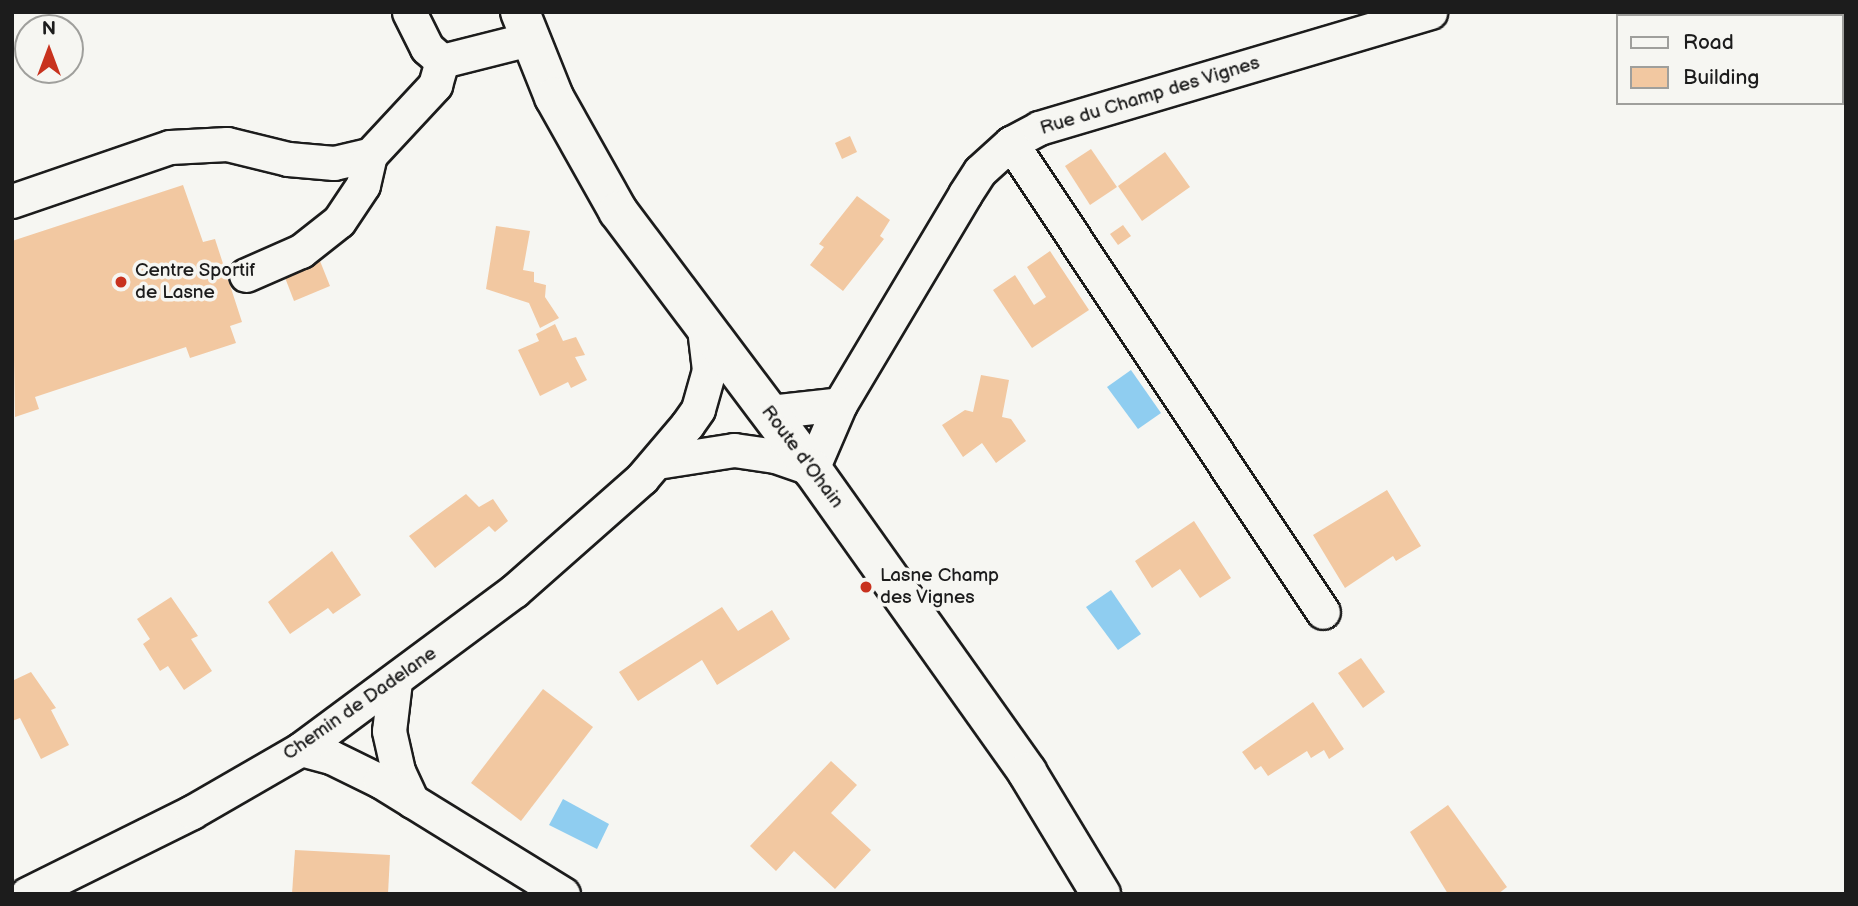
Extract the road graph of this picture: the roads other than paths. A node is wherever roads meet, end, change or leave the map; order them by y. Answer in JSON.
{"nodes":[{"id":1,"x":409,"y":12,"type":"edge"},
{"id":2,"x":1430,"y":12,"type":"edge"},
{"id":3,"x":524,"y":25,"type":"edge"},
{"id":4,"x":442,"y":61,"type":"junction"},
{"id":5,"x":1011,"y":143,"type":"junction"},
{"id":6,"x":370,"y":155,"type":"junction"},
{"id":7,"x":12,"y":201,"type":"edge"},
{"id":8,"x":246,"y":275,"type":"dead end"},
{"id":9,"x":704,"y":328,"type":"junction"},
{"id":10,"x":841,"y":404,"type":"junction"},
{"id":11,"x":768,"y":412,"type":"junction"},
{"id":12,"x":657,"y":462,"type":"junction"},
{"id":13,"x":812,"y":470,"type":"junction"},
{"id":14,"x":1323,"y":612,"type":"dead end"},
{"id":15,"x":395,"y":681,"type":"junction"},
{"id":16,"x":301,"y":748,"type":"junction"},
{"id":17,"x":412,"y":802,"type":"junction"},
{"id":18,"x":27,"y":894,"type":"edge"},
{"id":19,"x":563,"y":894,"type":"edge"},
{"id":20,"x":1101,"y":894,"type":"edge"}],
"edges":[{"from":1,"to":4,"type":"street"},
{"from":2,"to":5,"type":"street","name":"Rue du Champ des Vignes"},
{"from":3,"to":4,"type":"street"},
{"from":3,"to":9,"type":"main road","name":"Route d'Ohain"},
{"from":4,"to":6,"type":"street"},
{"from":5,"to":10,"type":"street","name":"Rue du Champ des Vignes"},
{"from":5,"to":14,"type":"street"},
{"from":6,"to":7,"type":"street"},
{"from":6,"to":8,"type":"street"},
{"from":9,"to":11,"type":"main road","name":"Route d'Ohain"},
{"from":9,"to":12,"type":"street","name":"Chemin de Dadelane"},
{"from":10,"to":11,"type":"street"},
{"from":10,"to":13,"type":"street","name":"Rue du Champ des Vignes"},
{"from":11,"to":13,"type":"main road","name":"Route d'Ohain"},
{"from":12,"to":13,"type":"street"},
{"from":12,"to":15,"type":"street","name":"Chemin de Dadelane"},
{"from":13,"to":20,"type":"main road","name":"Route d'Ohain"},
{"from":15,"to":16,"type":"street","name":"Chemin de Dadelane"},
{"from":15,"to":17,"type":"street"},
{"from":16,"to":17,"type":"street"},
{"from":16,"to":18,"type":"street","name":"Chemin de Dadelane"},
{"from":17,"to":19,"type":"street"}]}
